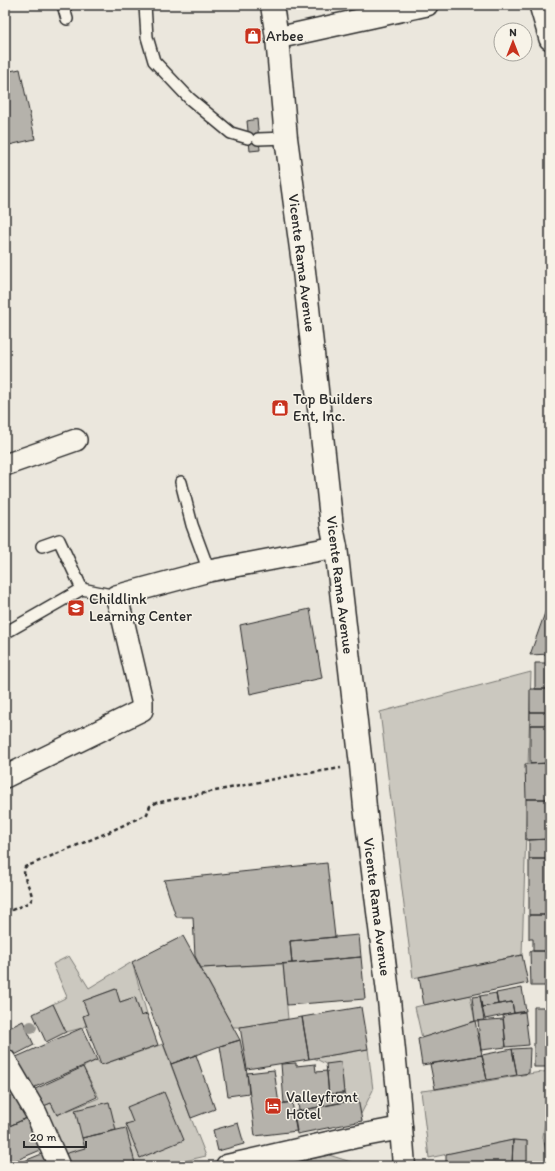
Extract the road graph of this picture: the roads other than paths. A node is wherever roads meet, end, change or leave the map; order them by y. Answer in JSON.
{"nodes":[{"id":1,"x":63,"y":5,"type":"edge"},
{"id":2,"x":145,"y":5,"type":"edge"},
{"id":3,"x":272,"y":5,"type":"edge"},
{"id":4,"x":427,"y":5,"type":"edge"},
{"id":5,"x":540,"y":5,"type":"edge"},
{"id":6,"x":67,"y":19,"type":"dead end"},
{"id":7,"x":277,"y":38,"type":"junction"},
{"id":8,"x":550,"y":39,"type":"edge"},
{"id":9,"x":286,"y":138,"type":"junction"},
{"id":10,"x":76,"y":440,"type":"dead end"},
{"id":11,"x":5,"y":465,"type":"edge"},
{"id":12,"x":181,"y":482,"type":"dead end"},
{"id":13,"x":42,"y":546,"type":"dead end"},
{"id":14,"x":336,"y":546,"type":"junction"},
{"id":15,"x":209,"y":570,"type":"junction"},
{"id":16,"x":82,"y":589,"type":"junction"},
{"id":17,"x":116,"y":596,"type":"junction"},
{"id":18,"x":5,"y":633,"type":"edge"},
{"id":19,"x":5,"y":777,"type":"edge"},
{"id":20,"x":5,"y":1060,"type":"edge"},
{"id":21,"x":401,"y":1128,"type":"junction"},
{"id":22,"x":60,"y":1166,"type":"edge"},
{"id":23,"x":227,"y":1166,"type":"edge"},
{"id":24,"x":404,"y":1166,"type":"edge"}],
"edges":[{"from":1,"to":6,"type":"lane"},
{"from":2,"to":9,"type":"lane"},
{"from":3,"to":7,"type":"main road","name":"Vicente Rama Avenue"},
{"from":4,"to":7,"type":"street"},
{"from":5,"to":8,"type":"street"},
{"from":7,"to":9,"type":"main road","name":"Vicente Rama Avenue"},
{"from":9,"to":14,"type":"main road","name":"Vicente Rama Avenue"},
{"from":10,"to":11,"type":"street"},
{"from":12,"to":15,"type":"lane"},
{"from":13,"to":16,"type":"lane"},
{"from":14,"to":15,"type":"street"},
{"from":14,"to":21,"type":"main road","name":"Vicente Rama Avenue"},
{"from":15,"to":17,"type":"street"},
{"from":16,"to":17,"type":"lane"},
{"from":16,"to":18,"type":"lane"},
{"from":17,"to":19,"type":"street"},
{"from":20,"to":22,"type":"street"},
{"from":21,"to":23,"type":"main road"},
{"from":21,"to":24,"type":"main road","name":"Vicente Rama Avenue"}]}
